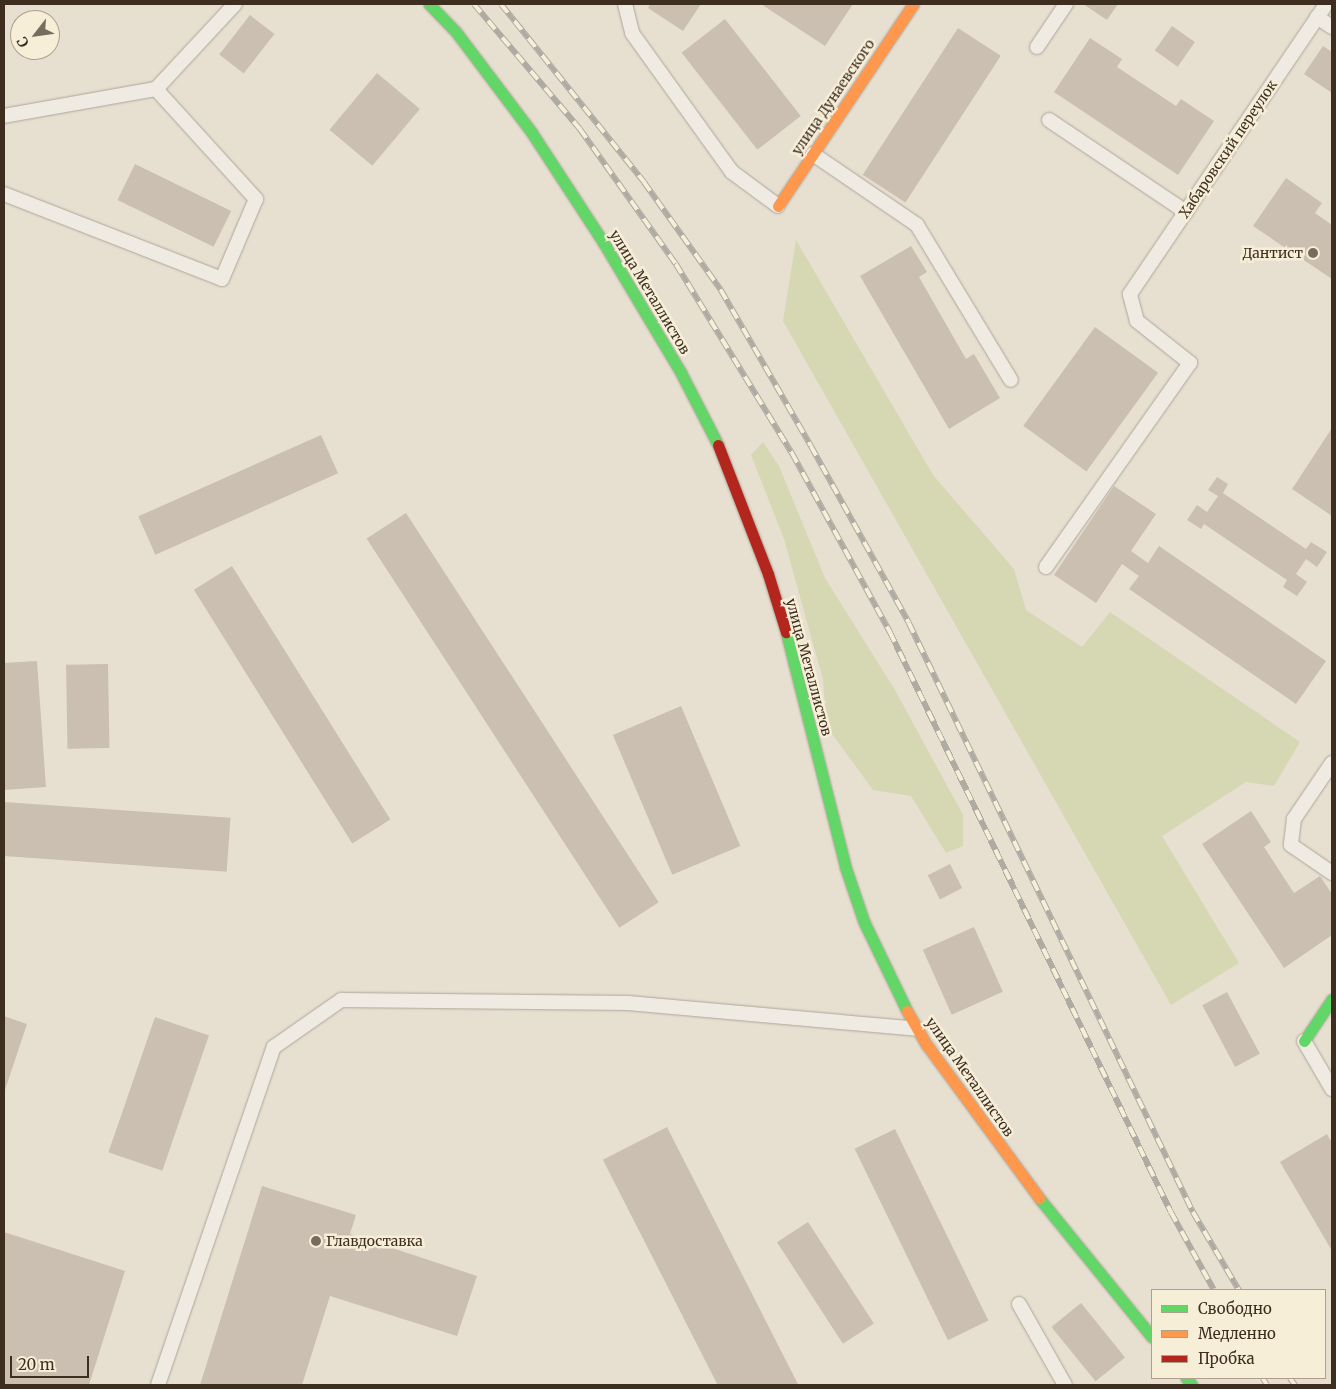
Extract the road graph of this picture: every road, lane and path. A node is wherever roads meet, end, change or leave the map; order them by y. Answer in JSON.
{"nodes":[{"id":1,"x":235,"y":4,"type":"edge"},
{"id":2,"x":429,"y":4,"type":"edge"},
{"id":3,"x":625,"y":4,"type":"edge"},
{"id":4,"x":912,"y":4,"type":"edge"},
{"id":5,"x":1066,"y":4,"type":"edge"},
{"id":6,"x":1326,"y":4,"type":"edge"},
{"id":7,"x":1317,"y":17,"type":"junction"},
{"id":8,"x":1332,"y":27,"type":"edge"},
{"id":9,"x":1037,"y":47,"type":"dead end"},
{"id":10,"x":156,"y":89,"type":"junction"},
{"id":11,"x":4,"y":116,"type":"edge"},
{"id":12,"x":1049,"y":120,"type":"dead end"},
{"id":13,"x":813,"y":154,"type":"junction"},
{"id":14,"x":4,"y":194,"type":"edge"},
{"id":15,"x":778,"y":206,"type":"joint"},
{"id":16,"x":1186,"y":212,"type":"junction"},
{"id":17,"x":1010,"y":380,"type":"dead end"},
{"id":18,"x":1046,"y":567,"type":"dead end"},
{"id":19,"x":1332,"y":763,"type":"edge"},
{"id":20,"x":1332,"y":873,"type":"edge"},
{"id":21,"x":1332,"y":999,"type":"edge"},
{"id":22,"x":916,"y":1029,"type":"junction"},
{"id":23,"x":1304,"y":1041,"type":"joint"},
{"id":24,"x":1332,"y":1090,"type":"edge"},
{"id":25,"x":1019,"y":1304,"type":"dead end"},
{"id":26,"x":1151,"y":1336,"type":"edge"},
{"id":27,"x":158,"y":1385,"type":"edge"},
{"id":28,"x":1065,"y":1385,"type":"edge"}],
"edges":[{"from":1,"to":10,"type":"lane"},
{"from":2,"to":22,"type":"main road","name":"улица Металлистов"},
{"from":3,"to":15,"type":"lane"},
{"from":4,"to":13,"type":"main road","name":"улица Дунаевского"},
{"from":5,"to":9,"type":"lane"},
{"from":6,"to":7,"type":"lane","name":"Хабаровский переулок"},
{"from":7,"to":8,"type":"lane"},
{"from":7,"to":16,"type":"lane","name":"Хабаровский переулок"},
{"from":10,"to":11,"type":"lane"},
{"from":10,"to":14,"type":"lane"},
{"from":12,"to":16,"type":"lane"},
{"from":13,"to":15,"type":"main road","name":"улица Дунаевского"},
{"from":13,"to":17,"type":"lane"},
{"from":16,"to":18,"type":"lane","name":"Хабаровский переулок"},
{"from":19,"to":20,"type":"lane"},
{"from":21,"to":23,"type":"main road"},
{"from":22,"to":26,"type":"main road","name":"улица Металлистов"},
{"from":22,"to":27,"type":"lane"},
{"from":23,"to":24,"type":"lane"},
{"from":25,"to":28,"type":"lane"}]}
